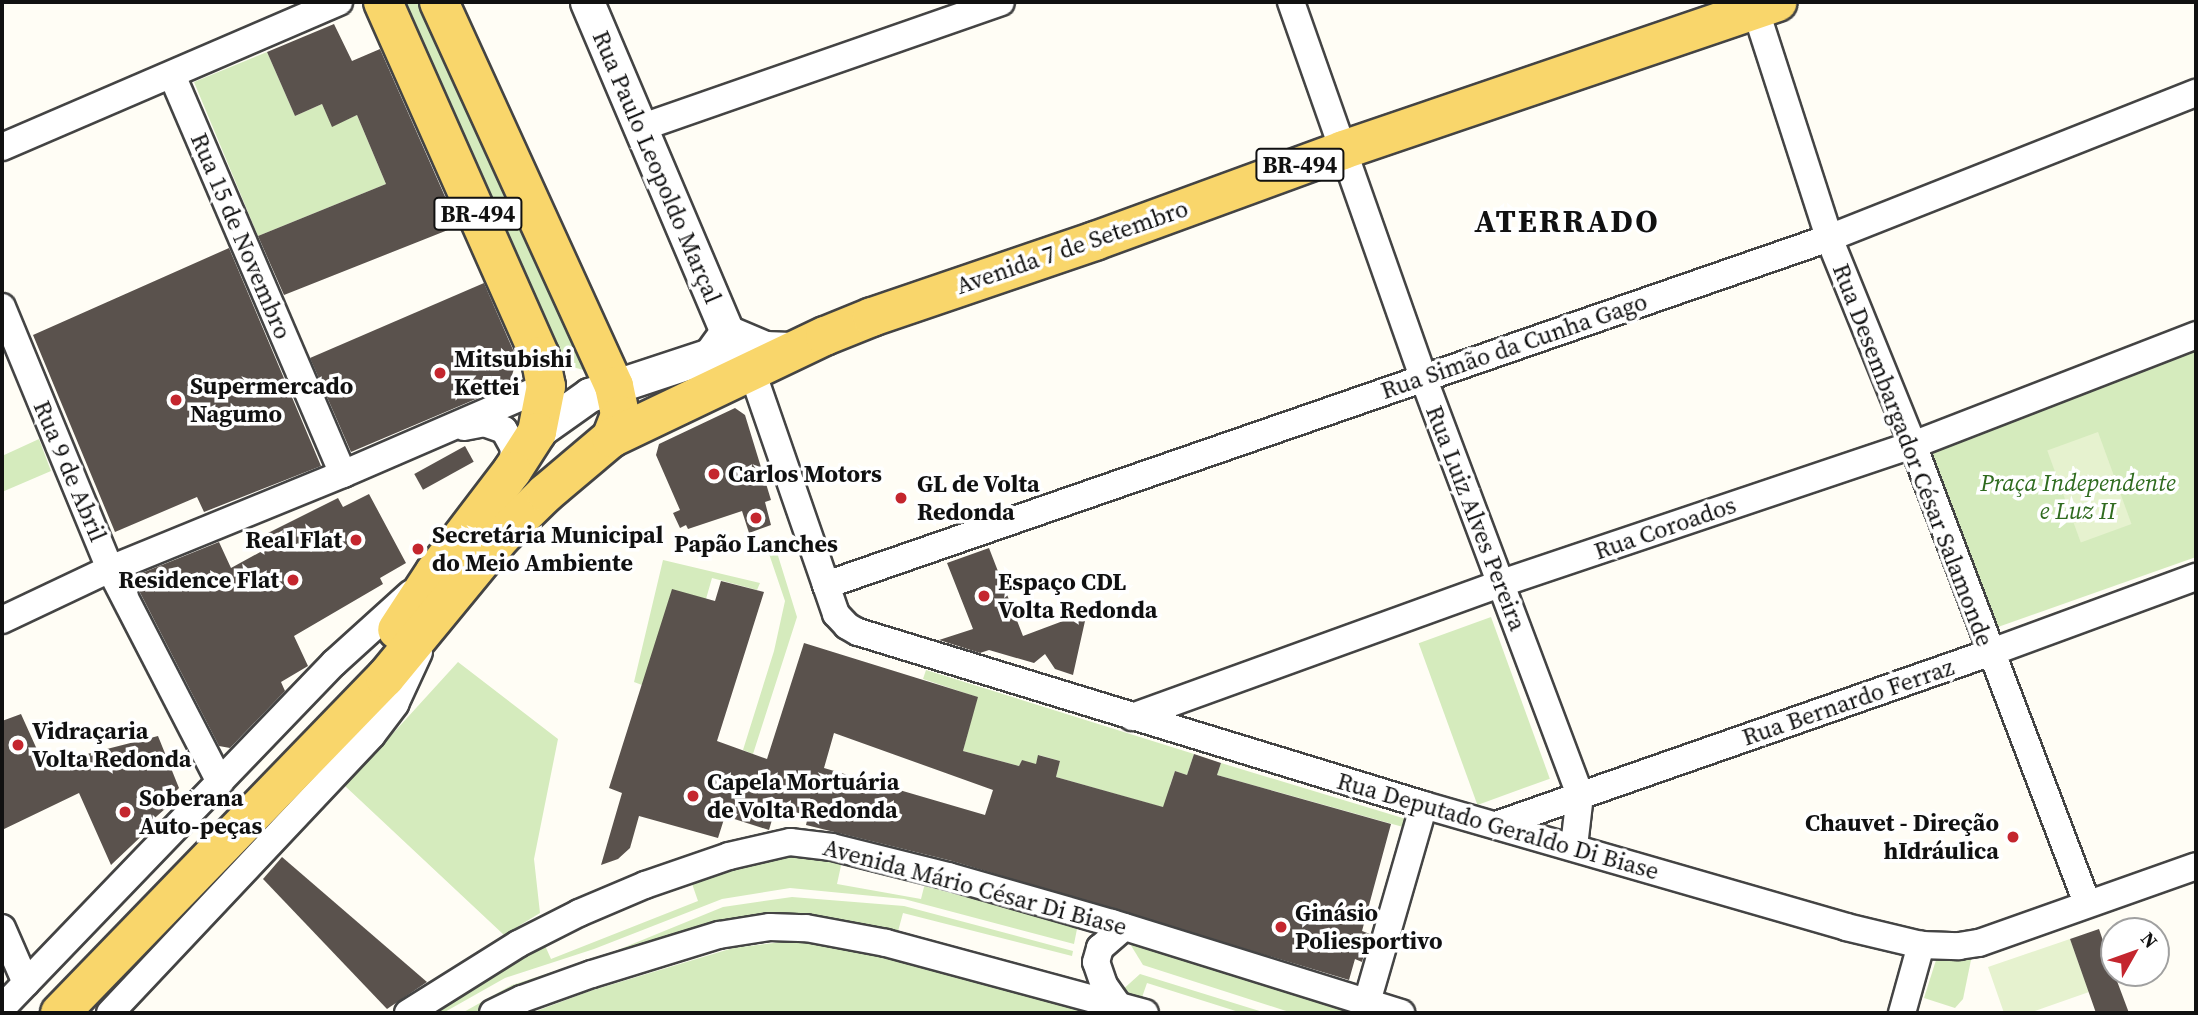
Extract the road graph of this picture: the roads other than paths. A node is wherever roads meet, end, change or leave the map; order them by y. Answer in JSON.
{"nodes":[{"id":1,"x":339,"y":2,"type":"edge"},
{"id":2,"x":383,"y":2,"type":"edge"},
{"id":3,"x":439,"y":2,"type":"edge"},
{"id":4,"x":587,"y":2,"type":"edge"},
{"id":5,"x":1001,"y":2,"type":"edge"},
{"id":6,"x":1291,"y":2,"type":"edge"},
{"id":7,"x":1762,"y":4,"type":"edge"},
{"id":8,"x":172,"y":75,"type":"junction"},
{"id":9,"x":2196,"y":93,"type":"edge"},
{"id":10,"x":640,"y":128,"type":"junction"},
{"id":11,"x":2,"y":147,"type":"edge"},
{"id":12,"x":1343,"y":150,"type":"junction"},
{"id":13,"x":1829,"y":238,"type":"junction"},
{"id":14,"x":2,"y":307,"type":"edge"},
{"id":15,"x":2196,"y":335,"type":"edge"},
{"id":16,"x":811,"y":342,"type":"junction"},
{"id":17,"x":718,"y":344,"type":"junction"},
{"id":18,"x":751,"y":374,"type":"junction"},
{"id":19,"x":1423,"y":377,"type":"junction"},
{"id":20,"x":546,"y":386,"type":"junction"},
{"id":21,"x":614,"y":386,"type":"junction"},
{"id":22,"x":445,"y":431,"type":"junction"},
{"id":23,"x":537,"y":432,"type":"junction"},
{"id":24,"x":611,"y":438,"type":"junction"},
{"id":25,"x":1913,"y":445,"type":"junction"},
{"id":26,"x":512,"y":471,"type":"junction"},
{"id":27,"x":343,"y":474,"type":"junction"},
{"id":28,"x":110,"y":569,"type":"junction"},
{"id":29,"x":435,"y":572,"type":"junction"},
{"id":30,"x":2196,"y":577,"type":"edge"},
{"id":31,"x":1502,"y":583,"type":"junction"},
{"id":32,"x":826,"y":585,"type":"junction"},
{"id":33,"x":437,"y":614,"type":"junction"},
{"id":34,"x":2,"y":621,"type":"edge"},
{"id":35,"x":1989,"y":653,"type":"junction"},
{"id":36,"x":377,"y":673,"type":"junction"},
{"id":37,"x":1132,"y":717,"type":"junction"},
{"id":38,"x":220,"y":782,"type":"junction"},
{"id":39,"x":1580,"y":795,"type":"junction"},
{"id":40,"x":1424,"y":805,"type":"junction"},
{"id":41,"x":1499,"y":824,"type":"junction"},
{"id":42,"x":1574,"y":846,"type":"junction"},
{"id":43,"x":2196,"y":866,"type":"edge"},
{"id":44,"x":2087,"y":904,"type":"junction"},
{"id":45,"x":1124,"y":927,"type":"junction"},
{"id":46,"x":2,"y":928,"type":"edge"},
{"id":47,"x":1921,"y":945,"type":"junction"},
{"id":48,"x":32,"y":998,"type":"edge"},
{"id":49,"x":1367,"y":1003,"type":"junction"},
{"id":50,"x":1118,"y":1005,"type":"junction"},
{"id":51,"x":2,"y":1008,"type":"edge"},
{"id":52,"x":60,"y":1013,"type":"edge"},
{"id":53,"x":110,"y":1013,"type":"edge"},
{"id":54,"x":410,"y":1013,"type":"edge"},
{"id":55,"x":493,"y":1013,"type":"edge"},
{"id":56,"x":1145,"y":1013,"type":"edge"},
{"id":57,"x":1401,"y":1013,"type":"edge"},
{"id":58,"x":1902,"y":1013,"type":"edge"}],
"edges":[{"from":1,"to":8,"type":"street"},
{"from":2,"to":20,"type":"main road","number":"BR-494"},
{"from":3,"to":21,"type":"main road","number":"BR-494"},
{"from":4,"to":10,"type":"street","name":"Rua Paulo Leopoldo Marçal"},
{"from":5,"to":10,"type":"street"},
{"from":6,"to":12,"type":"street","name":"Rua Luiz Alves Pereira"},
{"from":7,"to":12,"type":"main road","name":"Avenida 7 de Setembro","number":"BR-494"},
{"from":7,"to":13,"type":"street","name":"Rua Desembargador César Salamonde"},
{"from":8,"to":11,"type":"street"},
{"from":8,"to":27,"type":"street","name":"Rua 15 de Novembro"},
{"from":9,"to":13,"type":"street","name":"Rua Simão da Cunha Gago"},
{"from":10,"to":17,"type":"street","name":"Rua Paulo Leopoldo Marçal"},
{"from":12,"to":16,"type":"main road","name":"Avenida 7 de Setembro","number":"BR-494"},
{"from":12,"to":19,"type":"street","name":"Rua Luiz Alves Pereira"},
{"from":13,"to":19,"type":"street","name":"Rua Simão da Cunha Gago"},
{"from":13,"to":25,"type":"street","name":"Rua Desembargador César Salamonde"},
{"from":14,"to":28,"type":"street","name":"Rua 9 de Abril"},
{"from":15,"to":25,"type":"street","name":"Rua Coroados"},
{"from":16,"to":17,"type":"street","name":"Rua Paulo Leopoldo Marçal"},
{"from":16,"to":18,"type":"main road","name":"Avenida 7 de Setembro"},
{"from":17,"to":18,"type":"street"},
{"from":17,"to":21,"type":"street"},
{"from":18,"to":24,"type":"main road","name":"Avenida 7 de Setembro"},
{"from":18,"to":32,"type":"street"},
{"from":19,"to":31,"type":"street","name":"Rua Luiz Alves Pereira"},
{"from":19,"to":32,"type":"street","name":"Rua Simão da Cunha Gago"},
{"from":20,"to":22,"type":"street"},
{"from":20,"to":23,"type":"main road","number":"BR-494"},
{"from":21,"to":23,"type":"street"},
{"from":21,"to":24,"type":"main road"},
{"from":22,"to":26,"type":"street"},
{"from":22,"to":27,"type":"street"},
{"from":23,"to":26,"type":"main road"},
{"from":24,"to":33,"type":"main road","name":"Avenida 7 de Setembro"},
{"from":25,"to":31,"type":"street","name":"Rua Coroados"},
{"from":25,"to":35,"type":"street","name":"Rua Desembargador César Salamonde"},
{"from":26,"to":29,"type":"main road"},
{"from":27,"to":28,"type":"street"},
{"from":28,"to":34,"type":"street"},
{"from":28,"to":38,"type":"street","name":"Rua 9 de Abril"},
{"from":29,"to":36,"type":"main road"},
{"from":29,"to":38,"type":"street"},
{"from":30,"to":35,"type":"street","name":"Rua Bernardo Ferraz"},
{"from":31,"to":37,"type":"street","name":"Rua Coroados"},
{"from":31,"to":39,"type":"street","name":"Rua Luiz Alves Pereira"},
{"from":32,"to":37,"type":"street","name":"Rua Deputado Geraldo Di Biase"},
{"from":33,"to":36,"type":"main road","name":"Avenida 7 de Setembro"},
{"from":33,"to":53,"type":"street","name":"Avenida 7 de Setembro"},
{"from":35,"to":39,"type":"street","name":"Rua Bernardo Ferraz"},
{"from":35,"to":44,"type":"street","name":"Rua Desembargador César Salamonde"},
{"from":36,"to":48,"type":"main road"},
{"from":36,"to":52,"type":"main road"},
{"from":37,"to":40,"type":"street","name":"Rua Deputado Geraldo Di Biase"},
{"from":38,"to":48,"type":"street"},
{"from":39,"to":41,"type":"street","name":"Rua Bernardo Ferraz"},
{"from":39,"to":42,"type":"street"},
{"from":40,"to":41,"type":"street","name":"Rua Deputado Geraldo Di Biase"},
{"from":40,"to":49,"type":"street"},
{"from":41,"to":42,"type":"street","name":"Rua Deputado Geraldo Di Biase"},
{"from":42,"to":47,"type":"street","name":"Rua Deputado Geraldo Di Biase"},
{"from":43,"to":44,"type":"street","name":"Rua Deputado Geraldo Di Biase"},
{"from":44,"to":47,"type":"street","name":"Rua Deputado Geraldo Di Biase"},
{"from":45,"to":49,"type":"street","name":"Avenida Mário César Di Biase"},
{"from":45,"to":50,"type":"street"},
{"from":45,"to":54,"type":"street","name":"Avenida Mário César Di Biase"},
{"from":46,"to":48,"type":"street"},
{"from":47,"to":58,"type":"street"},
{"from":48,"to":51,"type":"street"},
{"from":49,"to":57,"type":"street","name":"Avenida Mário César Di Biase"},
{"from":50,"to":55,"type":"street"},
{"from":50,"to":56,"type":"street"}]}
